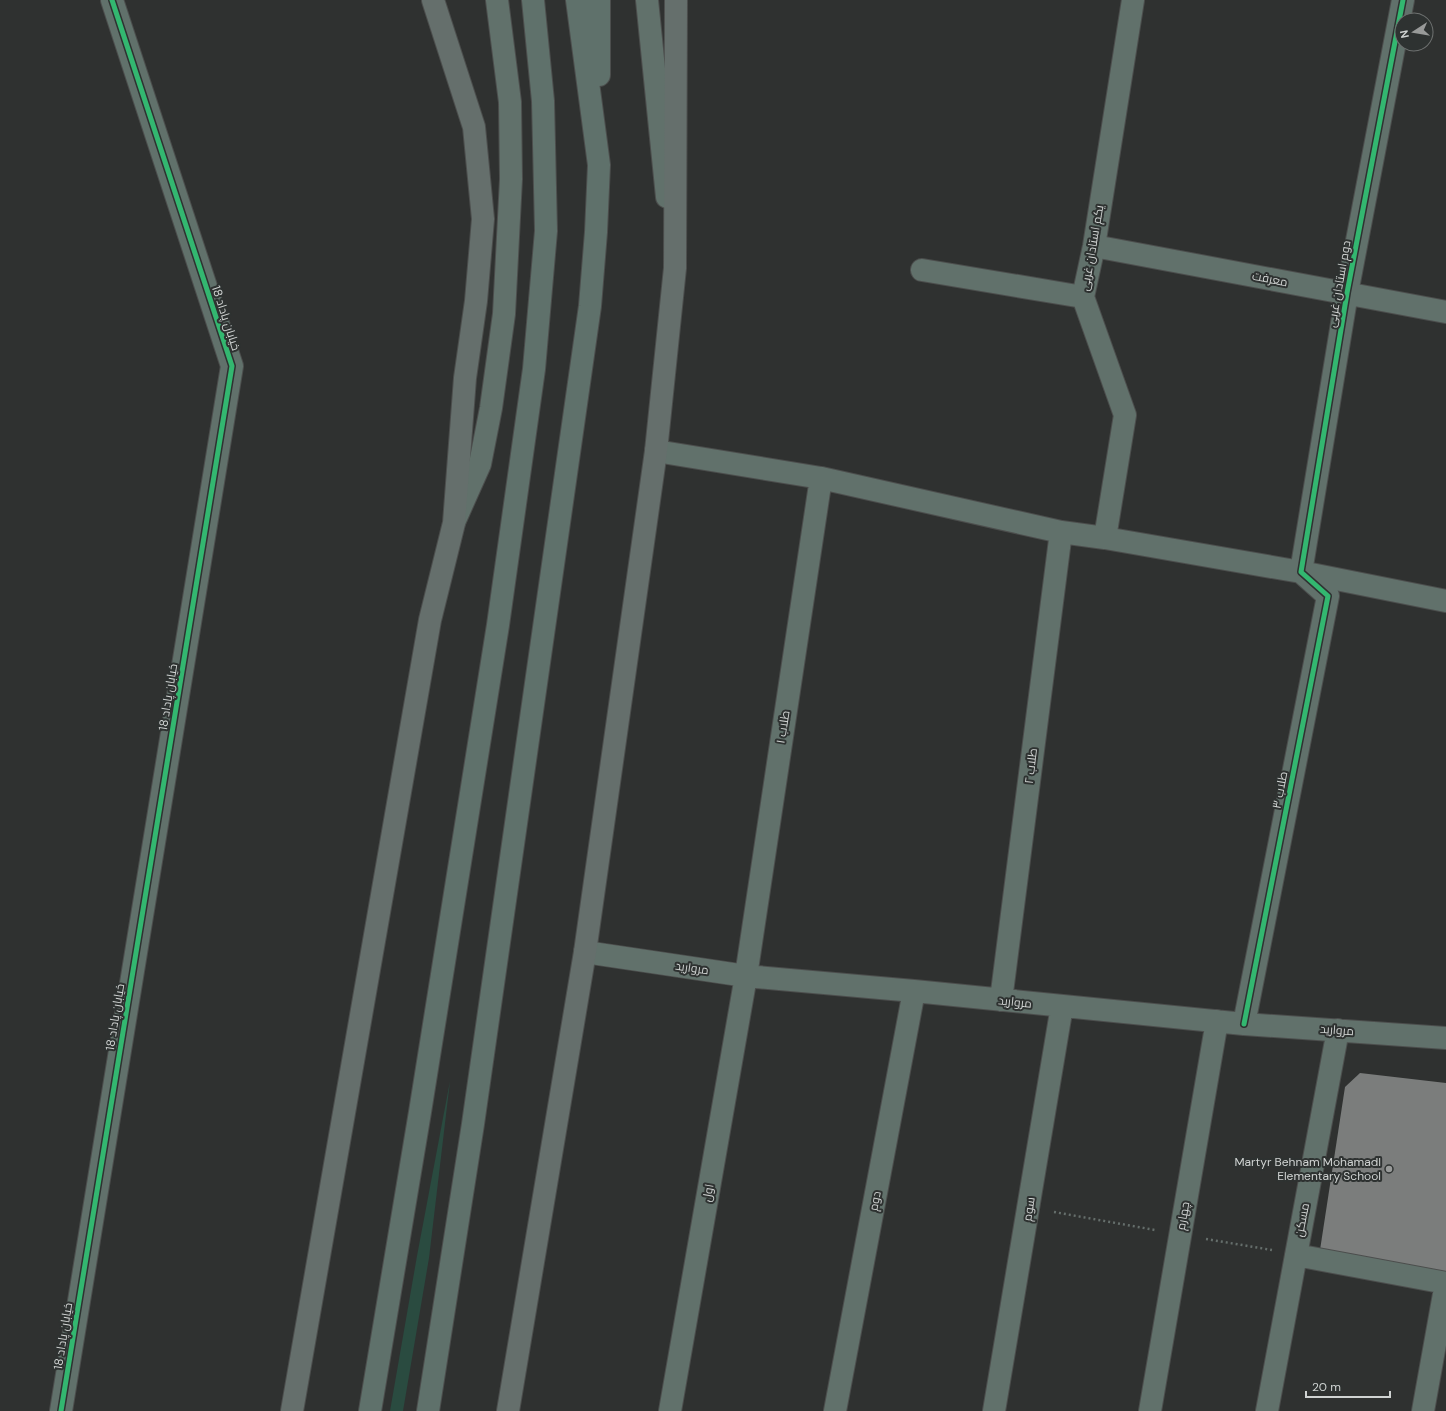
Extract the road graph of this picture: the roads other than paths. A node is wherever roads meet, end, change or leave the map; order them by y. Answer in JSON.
{"nodes":[{"id":1,"x":112,"y":0,"type":"edge"},
{"id":2,"x":433,"y":0,"type":"edge"},
{"id":3,"x":497,"y":0,"type":"edge"},
{"id":4,"x":533,"y":0,"type":"edge"},
{"id":5,"x":577,"y":0,"type":"edge"},
{"id":6,"x":599,"y":0,"type":"edge"},
{"id":7,"x":647,"y":0,"type":"edge"},
{"id":8,"x":676,"y":0,"type":"edge"},
{"id":9,"x":1133,"y":0,"type":"edge"},
{"id":10,"x":1403,"y":0,"type":"edge"},
{"id":11,"x":599,"y":164,"type":"junction"},
{"id":12,"x":1094,"y":246,"type":"junction"},
{"id":13,"x":674,"y":268,"type":"junction"},
{"id":14,"x":922,"y":270,"type":"dead end"},
{"id":15,"x":1346,"y":293,"type":"junction"},
{"id":16,"x":1083,"y":297,"type":"junction"},
{"id":17,"x":1446,"y":312,"type":"edge"},
{"id":18,"x":656,"y":451,"type":"junction"},
{"id":19,"x":821,"y":478,"type":"junction"},
{"id":20,"x":454,"y":523,"type":"junction"},
{"id":21,"x":1061,"y":532,"type":"junction"},
{"id":22,"x":1105,"y":538,"type":"junction"},
{"id":23,"x":1301,"y":572,"type":"junction"},
{"id":24,"x":1446,"y":601,"type":"edge"},
{"id":25,"x":585,"y":952,"type":"junction"},
{"id":26,"x":746,"y":976,"type":"junction"},
{"id":27,"x":914,"y":991,"type":"junction"},
{"id":28,"x":1001,"y":1000,"type":"junction"},
{"id":29,"x":1062,"y":1006,"type":"junction"},
{"id":30,"x":1217,"y":1021,"type":"junction"},
{"id":31,"x":1244,"y":1024,"type":"junction"},
{"id":32,"x":1338,"y":1030,"type":"junction"},
{"id":33,"x":1446,"y":1038,"type":"edge"},
{"id":34,"x":1296,"y":1255,"type":"junction"},
{"id":35,"x":1446,"y":1283,"type":"edge"},
{"id":36,"x":61,"y":1411,"type":"edge"},
{"id":37,"x":292,"y":1411,"type":"edge"},
{"id":38,"x":370,"y":1411,"type":"edge"},
{"id":39,"x":428,"y":1411,"type":"edge"},
{"id":40,"x":508,"y":1411,"type":"edge"},
{"id":41,"x":670,"y":1411,"type":"edge"},
{"id":42,"x":835,"y":1411,"type":"edge"},
{"id":43,"x":994,"y":1411,"type":"edge"},
{"id":44,"x":1150,"y":1411,"type":"edge"},
{"id":45,"x":1267,"y":1411,"type":"edge"},
{"id":46,"x":1423,"y":1411,"type":"edge"}],
"edges":[{"from":1,"to":36,"type":"street","name":"خیابان پاداد 18"},
{"from":2,"to":20,"type":"highway"},
{"from":3,"to":20,"type":"street"},
{"from":4,"to":38,"type":"main road"},
{"from":5,"to":11,"type":"main road"},
{"from":6,"to":11,"type":"main road"},
{"from":7,"to":13,"type":"street"},
{"from":8,"to":13,"type":"highway"},
{"from":9,"to":12,"type":"street","name":"یکم استادان غربی"},
{"from":10,"to":15,"type":"street","name":"دوم استادان غربی"},
{"from":11,"to":39,"type":"main road"},
{"from":12,"to":15,"type":"street","name":"معرفت"},
{"from":12,"to":16,"type":"street","name":"یکم استادان غربی"},
{"from":13,"to":18,"type":"highway"},
{"from":14,"to":16,"type":"street"},
{"from":15,"to":17,"type":"street","name":"معرفت"},
{"from":15,"to":23,"type":"street","name":"دوم استادان غربی"},
{"from":16,"to":22,"type":"street","name":"یکم استادان غربی"},
{"from":18,"to":19,"type":"street"},
{"from":18,"to":25,"type":"highway"},
{"from":19,"to":21,"type":"street"},
{"from":19,"to":26,"type":"street","name":"طلاب ۱"},
{"from":20,"to":37,"type":"highway"},
{"from":21,"to":22,"type":"street"},
{"from":21,"to":28,"type":"street","name":"طلاب ۲"},
{"from":22,"to":23,"type":"street"},
{"from":23,"to":24,"type":"street"},
{"from":23,"to":31,"type":"street","name":"طلاب ۳"},
{"from":25,"to":26,"type":"street","name":"مروارید"},
{"from":25,"to":40,"type":"highway"},
{"from":26,"to":27,"type":"street","name":"مروارید"},
{"from":26,"to":41,"type":"street","name":"اول"},
{"from":27,"to":28,"type":"street","name":"مروارید"},
{"from":27,"to":42,"type":"street","name":"دوم"},
{"from":28,"to":29,"type":"street","name":"مروارید"},
{"from":29,"to":30,"type":"street","name":"مروارید"},
{"from":29,"to":43,"type":"street","name":"سوم"},
{"from":30,"to":31,"type":"street","name":"مروارید"},
{"from":30,"to":44,"type":"street","name":"چهارم"},
{"from":31,"to":32,"type":"street","name":"مروارید"},
{"from":32,"to":33,"type":"street","name":"مروارید"},
{"from":32,"to":34,"type":"street","name":"مسکن"},
{"from":34,"to":35,"type":"street"},
{"from":34,"to":45,"type":"street","name":"مسکن"},
{"from":35,"to":46,"type":"street"}]}
